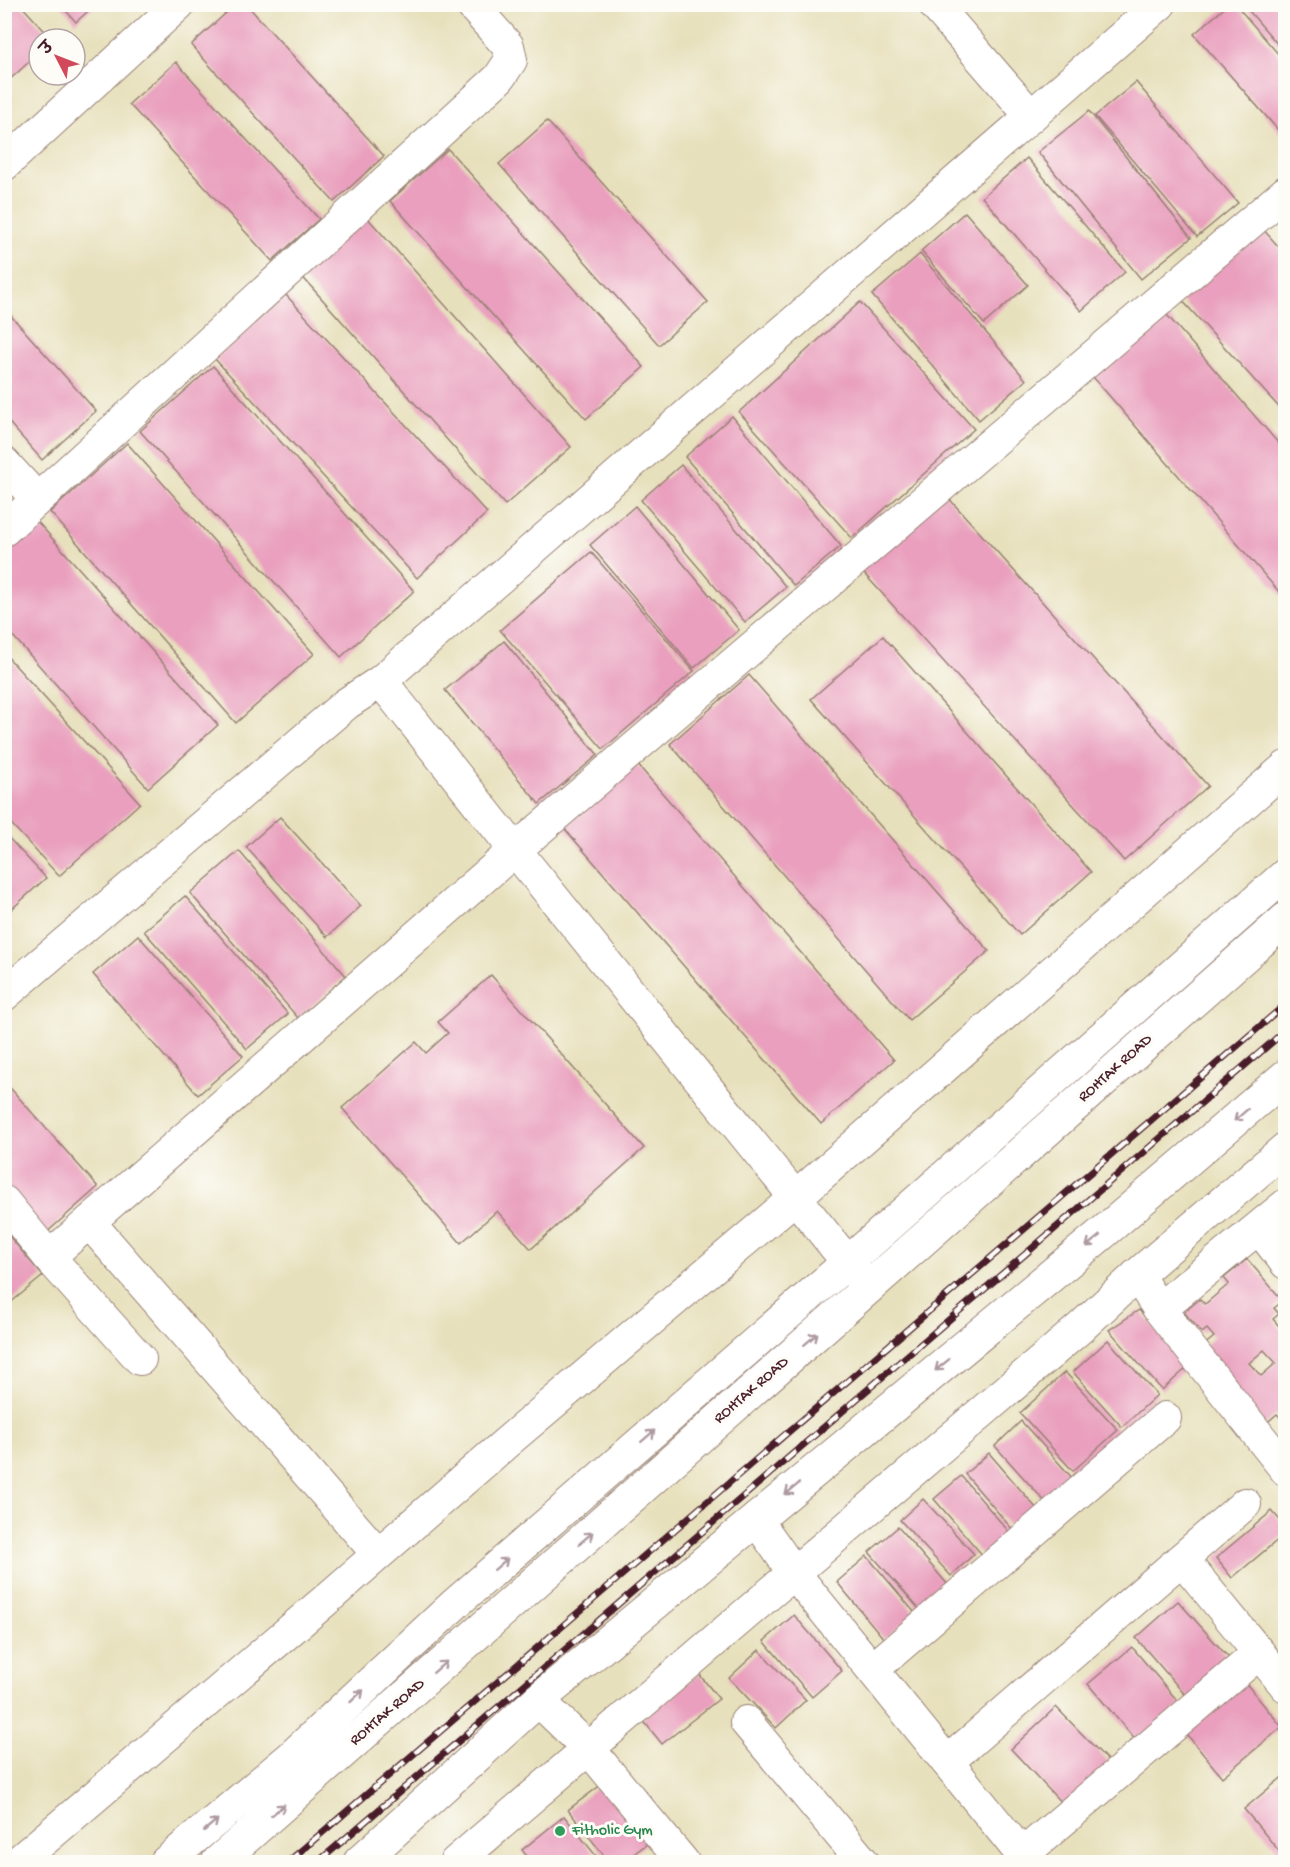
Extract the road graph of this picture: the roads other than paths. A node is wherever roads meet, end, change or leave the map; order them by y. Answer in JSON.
{"nodes":[{"id":1,"x":179,"y":4,"type":"edge"},
{"id":2,"x":471,"y":4,"type":"edge"},
{"id":3,"x":934,"y":4,"type":"edge"},
{"id":4,"x":1160,"y":4,"type":"edge"},
{"id":5,"x":1031,"y":116,"type":"junction"},
{"id":6,"x":4,"y":165,"type":"edge"},
{"id":7,"x":1286,"y":192,"type":"edge"},
{"id":8,"x":4,"y":463,"type":"edge"},
{"id":9,"x":37,"y":499,"type":"junction"},
{"id":10,"x":4,"y":530,"type":"edge"},
{"id":11,"x":381,"y":681,"type":"junction"},
{"id":12,"x":1286,"y":767,"type":"edge"},
{"id":13,"x":515,"y":850,"type":"junction"},
{"id":14,"x":1286,"y":874,"type":"edge"},
{"id":15,"x":1286,"y":919,"type":"edge"},
{"id":16,"x":4,"y":995,"type":"edge"},
{"id":17,"x":1286,"y":1076,"type":"edge"},
{"id":18,"x":1286,"y":1148,"type":"edge"},
{"id":19,"x":795,"y":1197,"type":"junction"},
{"id":20,"x":4,"y":1202,"type":"edge"},
{"id":21,"x":1286,"y":1205,"type":"edge"},
{"id":22,"x":89,"y":1222,"type":"junction"},
{"id":23,"x":1259,"y":1228,"type":"junction"},
{"id":24,"x":49,"y":1257,"type":"junction"},
{"id":25,"x":848,"y":1262,"type":"junction"},
{"id":26,"x":1286,"y":1263,"type":"edge"},
{"id":27,"x":1137,"y":1275,"type":"junction"},
{"id":28,"x":869,"y":1288,"type":"junction"},
{"id":29,"x":1160,"y":1309,"type":"junction"},
{"id":30,"x":140,"y":1359,"type":"dead end"},
{"id":31,"x":1165,"y":1418,"type":"dead end"},
{"id":32,"x":1286,"y":1470,"type":"edge"},
{"id":33,"x":1245,"y":1504,"type":"dead end"},
{"id":34,"x":756,"y":1519,"type":"junction"},
{"id":35,"x":378,"y":1554,"type":"junction"},
{"id":36,"x":1182,"y":1559,"type":"junction"},
{"id":37,"x":794,"y":1573,"type":"junction"},
{"id":38,"x":1259,"y":1653,"type":"junction"},
{"id":39,"x":873,"y":1669,"type":"junction"},
{"id":40,"x":1286,"y":1686,"type":"edge"},
{"id":41,"x":538,"y":1700,"type":"junction"},
{"id":42,"x":746,"y":1722,"type":"dead end"},
{"id":43,"x":588,"y":1748,"type":"junction"},
{"id":44,"x":947,"y":1762,"type":"junction"},
{"id":45,"x":1025,"y":1859,"type":"edge"},
{"id":46,"x":18,"y":1863,"type":"edge"},
{"id":47,"x":166,"y":1863,"type":"edge"},
{"id":48,"x":218,"y":1863,"type":"edge"},
{"id":49,"x":360,"y":1863,"type":"edge"},
{"id":50,"x":456,"y":1863,"type":"edge"},
{"id":51,"x":683,"y":1863,"type":"edge"},
{"id":52,"x":862,"y":1863,"type":"edge"}],
"edges":[{"from":1,"to":6,"type":"street"},
{"from":2,"to":9,"type":"street"},
{"from":3,"to":5,"type":"street"},
{"from":4,"to":5,"type":"street"},
{"from":5,"to":11,"type":"street"},
{"from":7,"to":13,"type":"street"},
{"from":8,"to":9,"type":"street"},
{"from":9,"to":10,"type":"street"},
{"from":11,"to":13,"type":"street"},
{"from":11,"to":16,"type":"street"},
{"from":12,"to":19,"type":"street"},
{"from":13,"to":19,"type":"street"},
{"from":13,"to":22,"type":"street"},
{"from":14,"to":25,"type":"street"},
{"from":15,"to":28,"type":"highway","name":"ROHTAK ROAD"},
{"from":17,"to":34,"type":"highway","one_way":true},
{"from":18,"to":27,"type":"street"},
{"from":19,"to":25,"type":"street"},
{"from":19,"to":35,"type":"street"},
{"from":20,"to":24,"type":"street"},
{"from":21,"to":23,"type":"street"},
{"from":22,"to":24,"type":"street"},
{"from":22,"to":35,"type":"street"},
{"from":23,"to":26,"type":"street"},
{"from":23,"to":29,"type":"street"},
{"from":24,"to":30,"type":"street"},
{"from":25,"to":28,"type":"street"},
{"from":47,"to":25,"type":"street","one_way":true},
{"from":27,"to":29,"type":"street"},
{"from":27,"to":37,"type":"street"},
{"from":48,"to":28,"type":"highway","name":"ROHTAK ROAD","one_way":true},
{"from":29,"to":32,"type":"street"},
{"from":31,"to":39,"type":"street"},
{"from":33,"to":36,"type":"street"},
{"from":34,"to":37,"type":"street"},
{"from":34,"to":41,"type":"highway"},
{"from":35,"to":46,"type":"street"},
{"from":36,"to":38,"type":"street"},
{"from":36,"to":44,"type":"street"},
{"from":37,"to":39,"type":"street"},
{"from":37,"to":43,"type":"street"},
{"from":38,"to":40,"type":"street"},
{"from":38,"to":45,"type":"street"},
{"from":39,"to":44,"type":"street"},
{"from":41,"to":43,"type":"street"},
{"from":41,"to":49,"type":"highway"},
{"from":42,"to":52,"type":"street"},
{"from":43,"to":50,"type":"street"},
{"from":43,"to":51,"type":"street"},
{"from":44,"to":45,"type":"street"}]}
